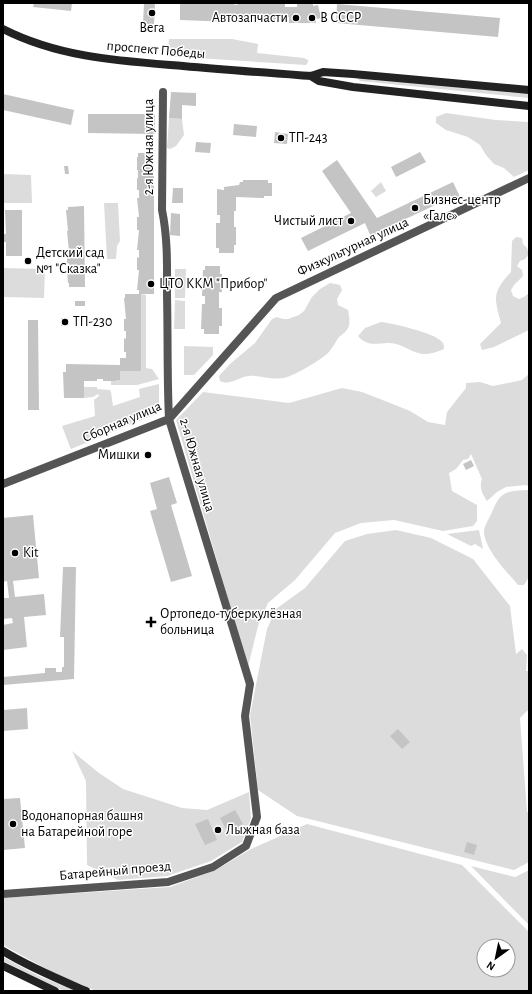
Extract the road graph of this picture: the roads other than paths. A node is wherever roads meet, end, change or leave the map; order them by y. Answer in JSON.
{"nodes":[{"id":1,"x":3,"y":28,"type":"edge"},
{"id":2,"x":311,"y":76,"type":"junction"},
{"id":3,"x":529,"y":90,"type":"edge"},
{"id":4,"x":162,"y":92,"type":"dead end"},
{"id":5,"x":529,"y":106,"type":"edge"},
{"id":6,"x":529,"y":178,"type":"edge"},
{"id":7,"x":276,"y":298,"type":"joint"},
{"id":8,"x":169,"y":418,"type":"junction"},
{"id":9,"x":3,"y":484,"type":"edge"},
{"id":10,"x":246,"y":846,"type":"joint"},
{"id":11,"x":3,"y":894,"type":"edge"},
{"id":12,"x":3,"y":951,"type":"edge"},
{"id":13,"x":3,"y":966,"type":"edge"},
{"id":14,"x":55,"y":991,"type":"edge"},
{"id":15,"x":86,"y":991,"type":"edge"}],
"edges":[{"from":1,"to":2,"type":"street","name":"проспект Победы"},
{"from":2,"to":3,"type":"street","name":"проспект Победы"},
{"from":2,"to":5,"type":"street","name":"проспект Победы"},
{"from":4,"to":8,"type":"street","name":"2-я Южная улица"},
{"from":6,"to":7,"type":"street","name":"Физкультурная улица"},
{"from":7,"to":8,"type":"street","name":"Сборная улица"},
{"from":8,"to":9,"type":"street","name":"Сборная улица"},
{"from":8,"to":10,"type":"street","name":"2-я Южная улица"},
{"from":10,"to":11,"type":"street","name":"Батарейный проезд"},
{"from":12,"to":15,"type":"street"},
{"from":13,"to":14,"type":"street"}]}
